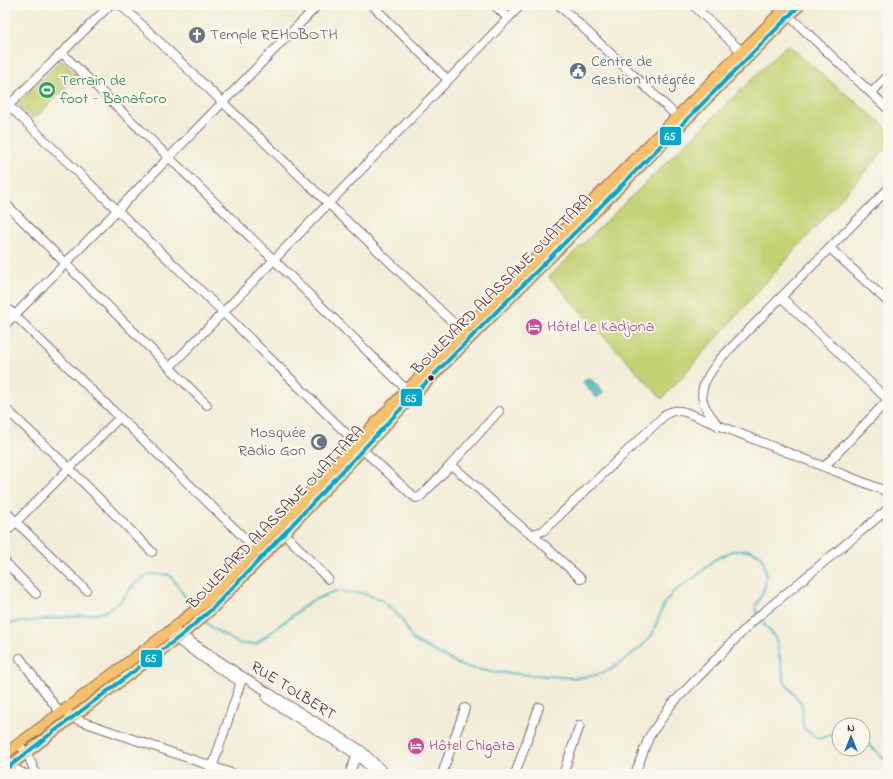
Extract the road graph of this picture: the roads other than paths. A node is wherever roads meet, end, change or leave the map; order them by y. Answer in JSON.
{"nodes":[{"id":1,"x":110,"y":5,"type":"edge"},
{"id":2,"x":121,"y":5,"type":"edge"},
{"id":3,"x":318,"y":5,"type":"edge"},
{"id":4,"x":372,"y":5,"type":"edge"},
{"id":5,"x":494,"y":5,"type":"edge"},
{"id":6,"x":521,"y":5,"type":"edge"},
{"id":7,"x":559,"y":5,"type":"edge"},
{"id":8,"x":693,"y":5,"type":"edge"},
{"id":9,"x":800,"y":5,"type":"edge"},
{"id":10,"x":786,"y":10,"type":"edge"},
{"id":11,"x":508,"y":18,"type":"junction"},
{"id":12,"x":741,"y":51,"type":"junction"},
{"id":13,"x":62,"y":53,"type":"junction"},
{"id":14,"x":888,"y":76,"type":"edge"},
{"id":15,"x":448,"y":80,"type":"junction"},
{"id":16,"x":871,"y":93,"type":"junction"},
{"id":17,"x":222,"y":102,"type":"junction"},
{"id":18,"x":6,"y":106,"type":"edge"},
{"id":19,"x":888,"y":109,"type":"edge"},
{"id":20,"x":680,"y":120,"type":"junction"},
{"id":21,"x":168,"y":157,"type":"junction"},
{"id":22,"x":888,"y":189,"type":"edge"},
{"id":23,"x":5,"y":203,"type":"edge"},
{"id":24,"x":328,"y":204,"type":"junction"},
{"id":25,"x":117,"y":211,"type":"junction"},
{"id":26,"x":830,"y":248,"type":"junction"},
{"id":27,"x":274,"y":259,"type":"junction"},
{"id":28,"x":65,"y":262,"type":"junction"},
{"id":29,"x":781,"y":297,"type":"junction"},
{"id":30,"x":888,"y":302,"type":"edge"},
{"id":31,"x":5,"y":306,"type":"edge"},
{"id":32,"x":223,"y":312,"type":"junction"},
{"id":33,"x":14,"y":315,"type":"junction"},
{"id":34,"x":5,"y":325,"type":"edge"},
{"id":35,"x":466,"y":335,"type":"junction"},
{"id":36,"x":170,"y":367,"type":"junction"},
{"id":37,"x":409,"y":392,"type":"junction"},
{"id":38,"x":888,"y":400,"type":"edge"},
{"id":39,"x":206,"y":405,"type":"dead end"},
{"id":40,"x":5,"y":408,"type":"edge"},
{"id":41,"x":499,"y":411,"type":"dead end"},
{"id":42,"x":119,"y":418,"type":"junction"},
{"id":43,"x":718,"y":426,"type":"junction"},
{"id":44,"x":359,"y":446,"type":"junction"},
{"id":45,"x":449,"y":467,"type":"junction"},
{"id":46,"x":824,"y":467,"type":"junction"},
{"id":47,"x":69,"y":468,"type":"junction"},
{"id":48,"x":888,"y":492,"type":"edge"},
{"id":49,"x":888,"y":509,"type":"edge"},
{"id":50,"x":5,"y":512,"type":"edge"},
{"id":51,"x":17,"y":523,"type":"junction"},
{"id":52,"x":5,"y":533,"type":"edge"},
{"id":53,"x":284,"y":533,"type":"junction"},
{"id":54,"x":532,"y":534,"type":"junction"},
{"id":55,"x":254,"y":549,"type":"junction"},
{"id":56,"x":152,"y":552,"type":"dead end"},
{"id":57,"x":263,"y":556,"type":"junction"},
{"id":58,"x":5,"y":562,"type":"edge"},
{"id":59,"x":581,"y":579,"type":"dead end"},
{"id":60,"x":328,"y":580,"type":"dead end"},
{"id":61,"x":86,"y":590,"type":"dead end"},
{"id":62,"x":36,"y":594,"type":"dead end"},
{"id":63,"x":208,"y":606,"type":"junction"},
{"id":64,"x":170,"y":631,"type":"junction"},
{"id":65,"x":182,"y":635,"type":"junction"},
{"id":66,"x":20,"y":658,"type":"dead end"},
{"id":67,"x":241,"y":682,"type":"junction"},
{"id":68,"x":539,"y":707,"type":"dead end"},
{"id":69,"x":465,"y":708,"type":"dead end"},
{"id":70,"x":62,"y":711,"type":"junction"},
{"id":71,"x":72,"y":718,"type":"junction"},
{"id":72,"x":580,"y":725,"type":"dead end"},
{"id":73,"x":9,"y":748,"type":"edge"},
{"id":74,"x":27,"y":753,"type":"junction"},
{"id":75,"x":357,"y":755,"type":"junction"},
{"id":76,"x":7,"y":766,"type":"edge"},
{"id":77,"x":211,"y":770,"type":"edge"},
{"id":78,"x":22,"y":774,"type":"edge"},
{"id":79,"x":36,"y":774,"type":"edge"},
{"id":80,"x":234,"y":774,"type":"edge"},
{"id":81,"x":349,"y":774,"type":"edge"},
{"id":82,"x":377,"y":774,"type":"edge"},
{"id":83,"x":386,"y":774,"type":"edge"},
{"id":84,"x":442,"y":774,"type":"edge"},
{"id":85,"x":515,"y":774,"type":"edge"},
{"id":86,"x":563,"y":774,"type":"edge"},
{"id":87,"x":635,"y":774,"type":"edge"}],
"edges":[{"from":1,"to":13,"type":"street"},
{"from":2,"to":17,"type":"street"},
{"from":3,"to":17,"type":"street"},
{"from":4,"to":15,"type":"street"},
{"from":5,"to":11,"type":"street"},
{"from":6,"to":11,"type":"street"},
{"from":7,"to":20,"type":"street"},
{"from":8,"to":12,"type":"street"},
{"from":9,"to":10,"type":"main road","name":"BOULEVARD ALASSANE OUATTARA"},
{"from":10,"to":12,"type":"main road","name":"BOULEVARD ALASSANE OUATTARA"},
{"from":10,"to":16,"type":"street"},
{"from":10,"to":20,"type":"main road","name":"BOULEVARD ALASSANE OUATTARA"},
{"from":11,"to":15,"type":"street"},
{"from":12,"to":20,"type":"main road","name":"BOULEVARD ALASSANE OUATTARA"},
{"from":13,"to":18,"type":"street"},
{"from":13,"to":21,"type":"street"},
{"from":14,"to":16,"type":"street"},
{"from":15,"to":24,"type":"street"},
{"from":16,"to":19,"type":"street"},
{"from":17,"to":21,"type":"street"},
{"from":17,"to":24,"type":"street"},
{"from":18,"to":25,"type":"street"},
{"from":20,"to":35,"type":"main road","name":"BOULEVARD ALASSANE OUATTARA"},
{"from":21,"to":25,"type":"street"},
{"from":21,"to":27,"type":"street"},
{"from":22,"to":26,"type":"street"},
{"from":23,"to":28,"type":"street"},
{"from":24,"to":27,"type":"street"},
{"from":24,"to":35,"type":"street"},
{"from":25,"to":28,"type":"street"},
{"from":25,"to":32,"type":"street"},
{"from":26,"to":29,"type":"street"},
{"from":26,"to":30,"type":"street"},
{"from":27,"to":32,"type":"street"},
{"from":27,"to":37,"type":"street"},
{"from":28,"to":33,"type":"street"},
{"from":28,"to":36,"type":"street"},
{"from":29,"to":38,"type":"street"},
{"from":29,"to":43,"type":"street"},
{"from":31,"to":33,"type":"street"},
{"from":32,"to":36,"type":"street"},
{"from":32,"to":44,"type":"street"},
{"from":33,"to":34,"type":"street"},
{"from":33,"to":42,"type":"street"},
{"from":35,"to":37,"type":"main road","name":"BOULEVARD ALASSANE OUATTARA"},
{"from":36,"to":39,"type":"street"},
{"from":37,"to":44,"type":"main road","name":"BOULEVARD ALASSANE OUATTARA"},
{"from":38,"to":46,"type":"street"},
{"from":40,"to":47,"type":"street"},
{"from":41,"to":45,"type":"street"},
{"from":42,"to":47,"type":"street"},
{"from":42,"to":55,"type":"street"},
{"from":43,"to":46,"type":"street"},
{"from":43,"to":54,"type":"street"},
{"from":44,"to":45,"type":"street"},
{"from":44,"to":53,"type":"main road","name":"BOULEVARD ALASSANE OUATTARA"},
{"from":44,"to":55,"type":"main road","name":"BOULEVARD ALASSANE OUATTARA"},
{"from":45,"to":54,"type":"street"},
{"from":46,"to":48,"type":"street"},
{"from":47,"to":51,"type":"street"},
{"from":47,"to":56,"type":"street"},
{"from":49,"to":87,"type":"street"},
{"from":50,"to":51,"type":"street"},
{"from":51,"to":52,"type":"street"},
{"from":51,"to":61,"type":"street"},
{"from":53,"to":57,"type":"main road","name":"BOULEVARD ALASSANE OUATTARA"},
{"from":53,"to":60,"type":"street"},
{"from":54,"to":59,"type":"street"},
{"from":55,"to":57,"type":"street"},
{"from":55,"to":63,"type":"main road","name":"BOULEVARD ALASSANE OUATTARA"},
{"from":57,"to":63,"type":"main road","name":"BOULEVARD ALASSANE OUATTARA"},
{"from":58,"to":62,"type":"street"},
{"from":63,"to":64,"type":"main road","name":"BOULEVARD ALASSANE OUATTARA"},
{"from":63,"to":65,"type":"main road","name":"BOULEVARD ALASSANE OUATTARA"},
{"from":64,"to":65,"type":"street"},
{"from":64,"to":70,"type":"main road","name":"BOULEVARD ALASSANE OUATTARA"},
{"from":65,"to":67,"type":"street","name":"RUE TOLBERT"},
{"from":65,"to":71,"type":"main road","name":"BOULEVARD ALASSANE OUATTARA"},
{"from":65,"to":83,"type":"street","name":"RUE TOLBERT"},
{"from":66,"to":70,"type":"street"},
{"from":67,"to":75,"type":"street","name":"RUE TOLBERT"},
{"from":67,"to":77,"type":"street"},
{"from":68,"to":85,"type":"street"},
{"from":69,"to":84,"type":"street"},
{"from":70,"to":71,"type":"street"},
{"from":70,"to":73,"type":"main road","name":"BOULEVARD ALASSANE OUATTARA"},
{"from":71,"to":74,"type":"main road","name":"BOULEVARD ALASSANE OUATTARA"},
{"from":71,"to":77,"type":"street"},
{"from":72,"to":86,"type":"street"},
{"from":73,"to":74,"type":"street"},
{"from":74,"to":76,"type":"main road","name":"BOULEVARD ALASSANE OUATTARA"},
{"from":74,"to":79,"type":"street"},
{"from":75,"to":81,"type":"street"},
{"from":75,"to":82,"type":"street","name":"RUE TOLBERT"},
{"from":76,"to":78,"type":"street"},
{"from":77,"to":80,"type":"street"}]}
